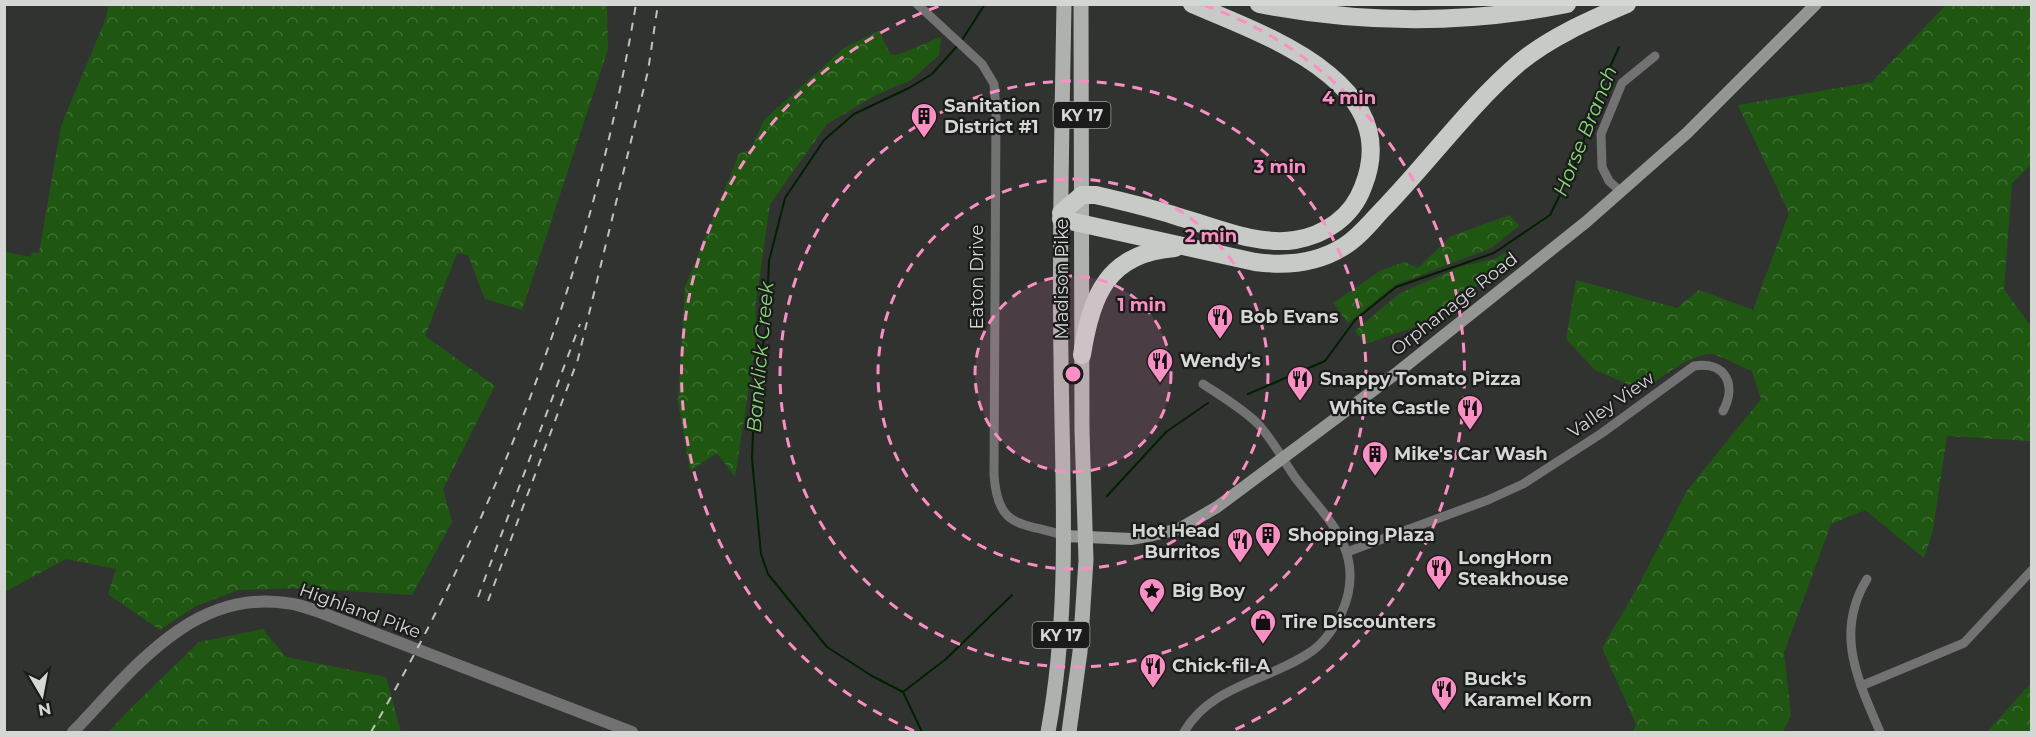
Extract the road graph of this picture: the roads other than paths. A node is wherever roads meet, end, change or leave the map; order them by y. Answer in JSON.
{"nodes":[{"id":1,"x":917,"y":4,"type":"edge"},
{"id":2,"x":1064,"y":4,"type":"edge"},
{"id":3,"x":1081,"y":4,"type":"edge"},
{"id":4,"x":1192,"y":4,"type":"edge"},
{"id":5,"x":1259,"y":4,"type":"edge"},
{"id":6,"x":1567,"y":4,"type":"edge"},
{"id":7,"x":1627,"y":4,"type":"edge"},
{"id":8,"x":1816,"y":4,"type":"edge"},
{"id":9,"x":1655,"y":56,"type":"dead end"},
{"id":10,"x":1621,"y":192,"type":"junction"},
{"id":11,"x":1082,"y":195,"type":"junction"},
{"id":12,"x":1061,"y":216,"type":"junction"},
{"id":13,"x":1080,"y":224,"type":"junction"},
{"id":14,"x":1194,"y":249,"type":"junction"},
{"id":15,"x":1082,"y":355,"type":"junction"},
{"id":16,"x":1203,"y":384,"type":"dead end"},
{"id":17,"x":1723,"y":411,"type":"dead end"},
{"id":18,"x":1282,"y":459,"type":"junction"},
{"id":19,"x":1065,"y":536,"type":"junction"},
{"id":20,"x":1085,"y":539,"type":"junction"},
{"id":21,"x":1347,"y":552,"type":"junction"},
{"id":22,"x":2031,"y":570,"type":"edge"},
{"id":23,"x":1867,"y":579,"type":"dead end"},
{"id":24,"x":1861,"y":686,"type":"junction"},
{"id":25,"x":73,"y":732,"type":"edge"},
{"id":26,"x":632,"y":732,"type":"edge"},
{"id":27,"x":1048,"y":732,"type":"edge"},
{"id":28,"x":1069,"y":732,"type":"edge"},
{"id":29,"x":1184,"y":732,"type":"edge"},
{"id":30,"x":1880,"y":732,"type":"edge"}],
"edges":[{"from":1,"to":19,"type":"street","name":"Eaton Drive"},
{"from":2,"to":12,"type":"main road","name":"Madison Pike","number":"KY 17"},
{"from":3,"to":11,"type":"main road","name":"Madison Pike","number":"KY 17"},
{"from":4,"to":11,"type":"highway"},
{"from":5,"to":6,"type":"highway"},
{"from":7,"to":14,"type":"highway"},
{"from":8,"to":10,"type":"main road","name":"Orphanage Road"},
{"from":9,"to":10,"type":"street"},
{"from":10,"to":18,"type":"main road","name":"Orphanage Road"},
{"from":11,"to":12,"type":"highway"},
{"from":11,"to":13,"type":"main road","name":"Madison Pike","number":"KY 17"},
{"from":12,"to":13,"type":"highway"},
{"from":12,"to":19,"type":"main road","name":"Madison Pike","number":"KY 17"},
{"from":13,"to":14,"type":"highway"},
{"from":13,"to":15,"type":"main road","name":"Madison Pike","number":"KY 17"},
{"from":14,"to":15,"type":"highway"},
{"from":15,"to":20,"type":"main road","name":"Madison Pike","number":"KY 17"},
{"from":16,"to":18,"type":"street"},
{"from":17,"to":21,"type":"street","name":"Valley View"},
{"from":18,"to":20,"type":"main road","name":"Orphanage Road"},
{"from":18,"to":21,"type":"street"},
{"from":19,"to":20,"type":"main road","name":"Orphanage Road"},
{"from":19,"to":27,"type":"main road","name":"Madison Pike","number":"KY 17"},
{"from":20,"to":28,"type":"main road","name":"Madison Pike","number":"KY 17"},
{"from":21,"to":29,"type":"street"},
{"from":22,"to":24,"type":"street"},
{"from":23,"to":24,"type":"street"},
{"from":24,"to":30,"type":"street"},
{"from":25,"to":26,"type":"street","name":"Highland Pike"}]}
